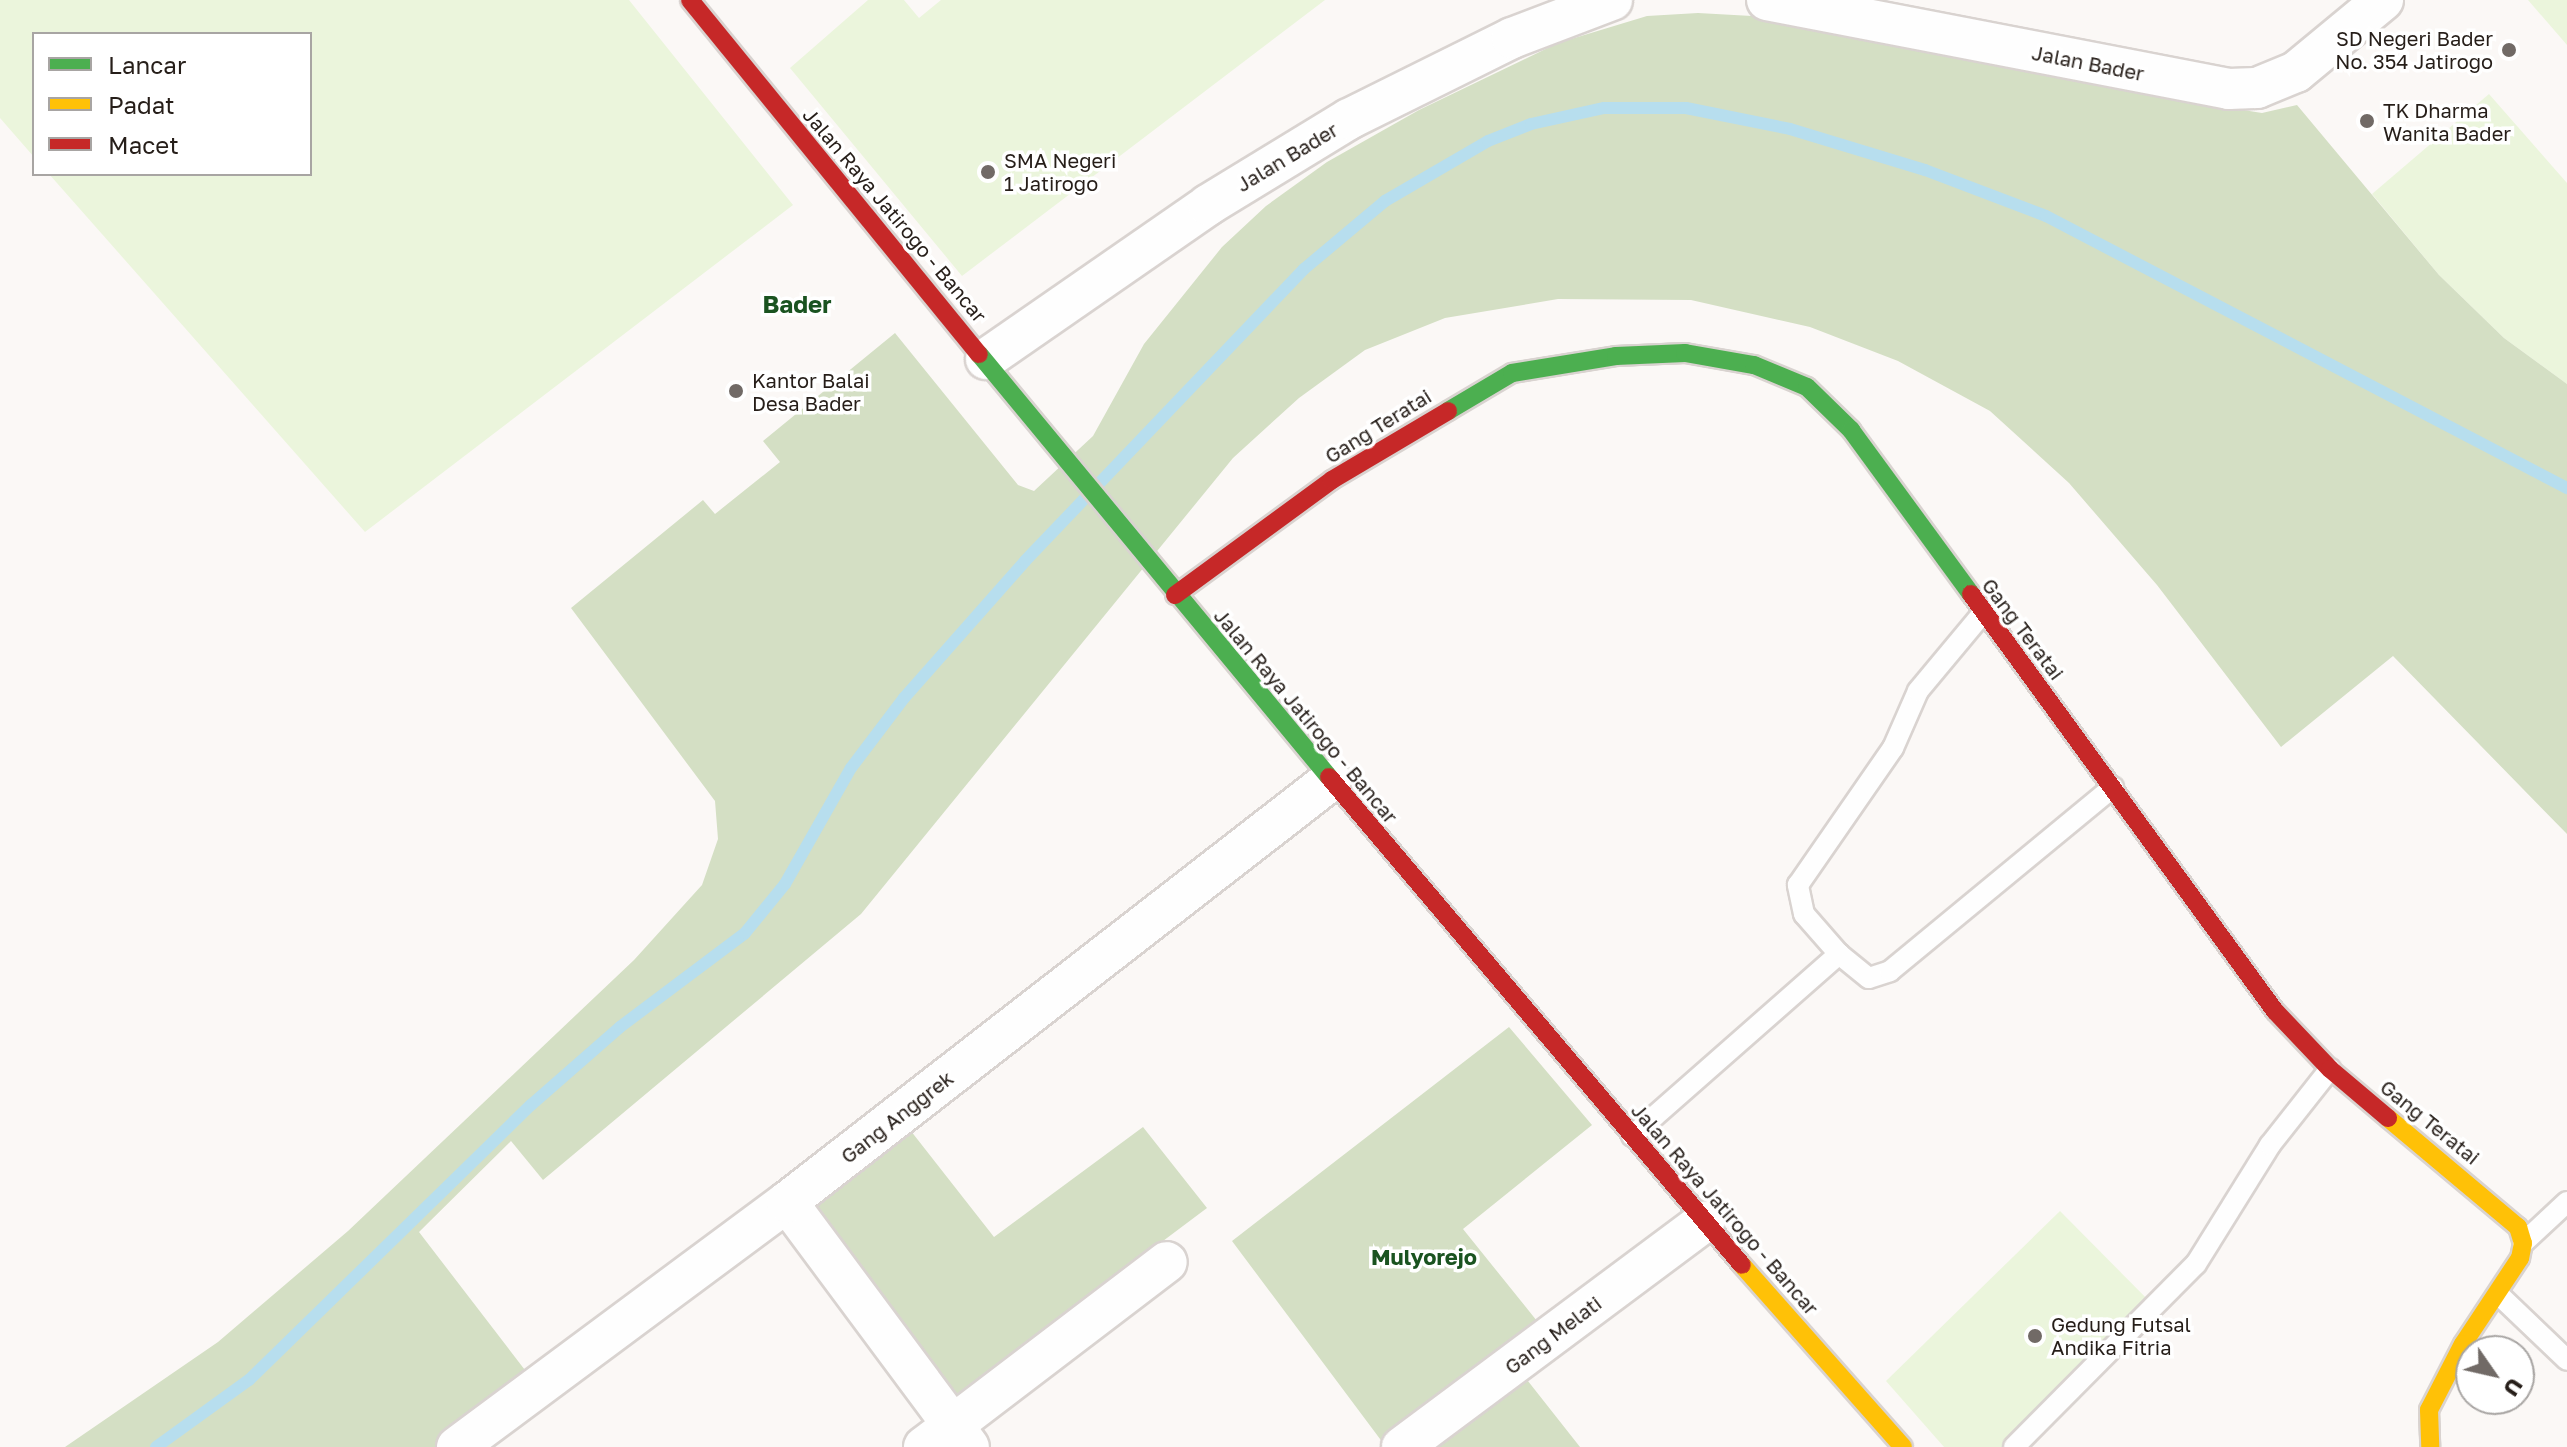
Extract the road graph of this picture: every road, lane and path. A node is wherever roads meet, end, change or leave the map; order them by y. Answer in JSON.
{"nodes":[{"id":1,"x":690,"y":0,"type":"edge"},
{"id":2,"x":1612,"y":0,"type":"edge"},
{"id":3,"x":1767,"y":0,"type":"edge"},
{"id":4,"x":2383,"y":0,"type":"edge"},
{"id":5,"x":986,"y":359,"type":"junction"},
{"id":6,"x":1175,"y":595,"type":"junction"},
{"id":7,"x":1983,"y":613,"type":"junction"},
{"id":8,"x":1331,"y":780,"type":"junction"},
{"id":9,"x":2113,"y":787,"type":"junction"},
{"id":10,"x":1839,"y":954,"type":"junction"},
{"id":11,"x":2330,"y":1069,"type":"junction"},
{"id":12,"x":1632,"y":1136,"type":"junction"},
{"id":13,"x":787,"y":1202,"type":"junction"},
{"id":14,"x":2567,"y":1202,"type":"edge"},
{"id":15,"x":1704,"y":1222,"type":"junction"},
{"id":16,"x":2523,"y":1243,"type":"junction"},
{"id":17,"x":1167,"y":1262,"type":"dead end"},
{"id":18,"x":2498,"y":1294,"type":"junction"},
{"id":19,"x":2567,"y":1360,"type":"edge"},
{"id":20,"x":949,"y":1440,"type":"edge"},
{"id":21,"x":457,"y":1447,"type":"edge"},
{"id":22,"x":1402,"y":1447,"type":"edge"},
{"id":23,"x":1903,"y":1447,"type":"edge"},
{"id":24,"x":2014,"y":1447,"type":"edge"},
{"id":25,"x":2430,"y":1447,"type":"edge"}],
"edges":[{"from":1,"to":5,"type":"street","name":"Jalan Raya Jatirogo - Bancar"},
{"from":2,"to":5,"type":"street","name":"Jalan Bader"},
{"from":3,"to":4,"type":"street","name":"Jalan Bader"},
{"from":5,"to":6,"type":"street","name":"Jalan Raya Jatirogo - Bancar"},
{"from":6,"to":7,"type":"street","name":"Gang Teratai"},
{"from":6,"to":8,"type":"street","name":"Jalan Raya Jatirogo - Bancar"},
{"from":7,"to":9,"type":"street","name":"Gang Teratai"},
{"from":7,"to":10,"type":"lane"},
{"from":8,"to":12,"type":"street","name":"Jalan Raya Jatirogo - Bancar"},
{"from":8,"to":13,"type":"street","name":"Gang Anggrek"},
{"from":9,"to":10,"type":"lane"},
{"from":9,"to":11,"type":"street","name":"Gang Teratai"},
{"from":10,"to":12,"type":"lane"},
{"from":11,"to":16,"type":"street","name":"Gang Teratai"},
{"from":11,"to":24,"type":"lane"},
{"from":12,"to":15,"type":"street","name":"Jalan Raya Jatirogo - Bancar"},
{"from":13,"to":20,"type":"street"},
{"from":13,"to":21,"type":"street","name":"Gang Anggrek"},
{"from":14,"to":16,"type":"lane"},
{"from":15,"to":22,"type":"street","name":"Gang Melati"},
{"from":15,"to":23,"type":"street","name":"Jalan Raya Jatirogo - Bancar"},
{"from":16,"to":18,"type":"street"},
{"from":17,"to":20,"type":"street"},
{"from":18,"to":19,"type":"lane"},
{"from":18,"to":25,"type":"street"}]}
